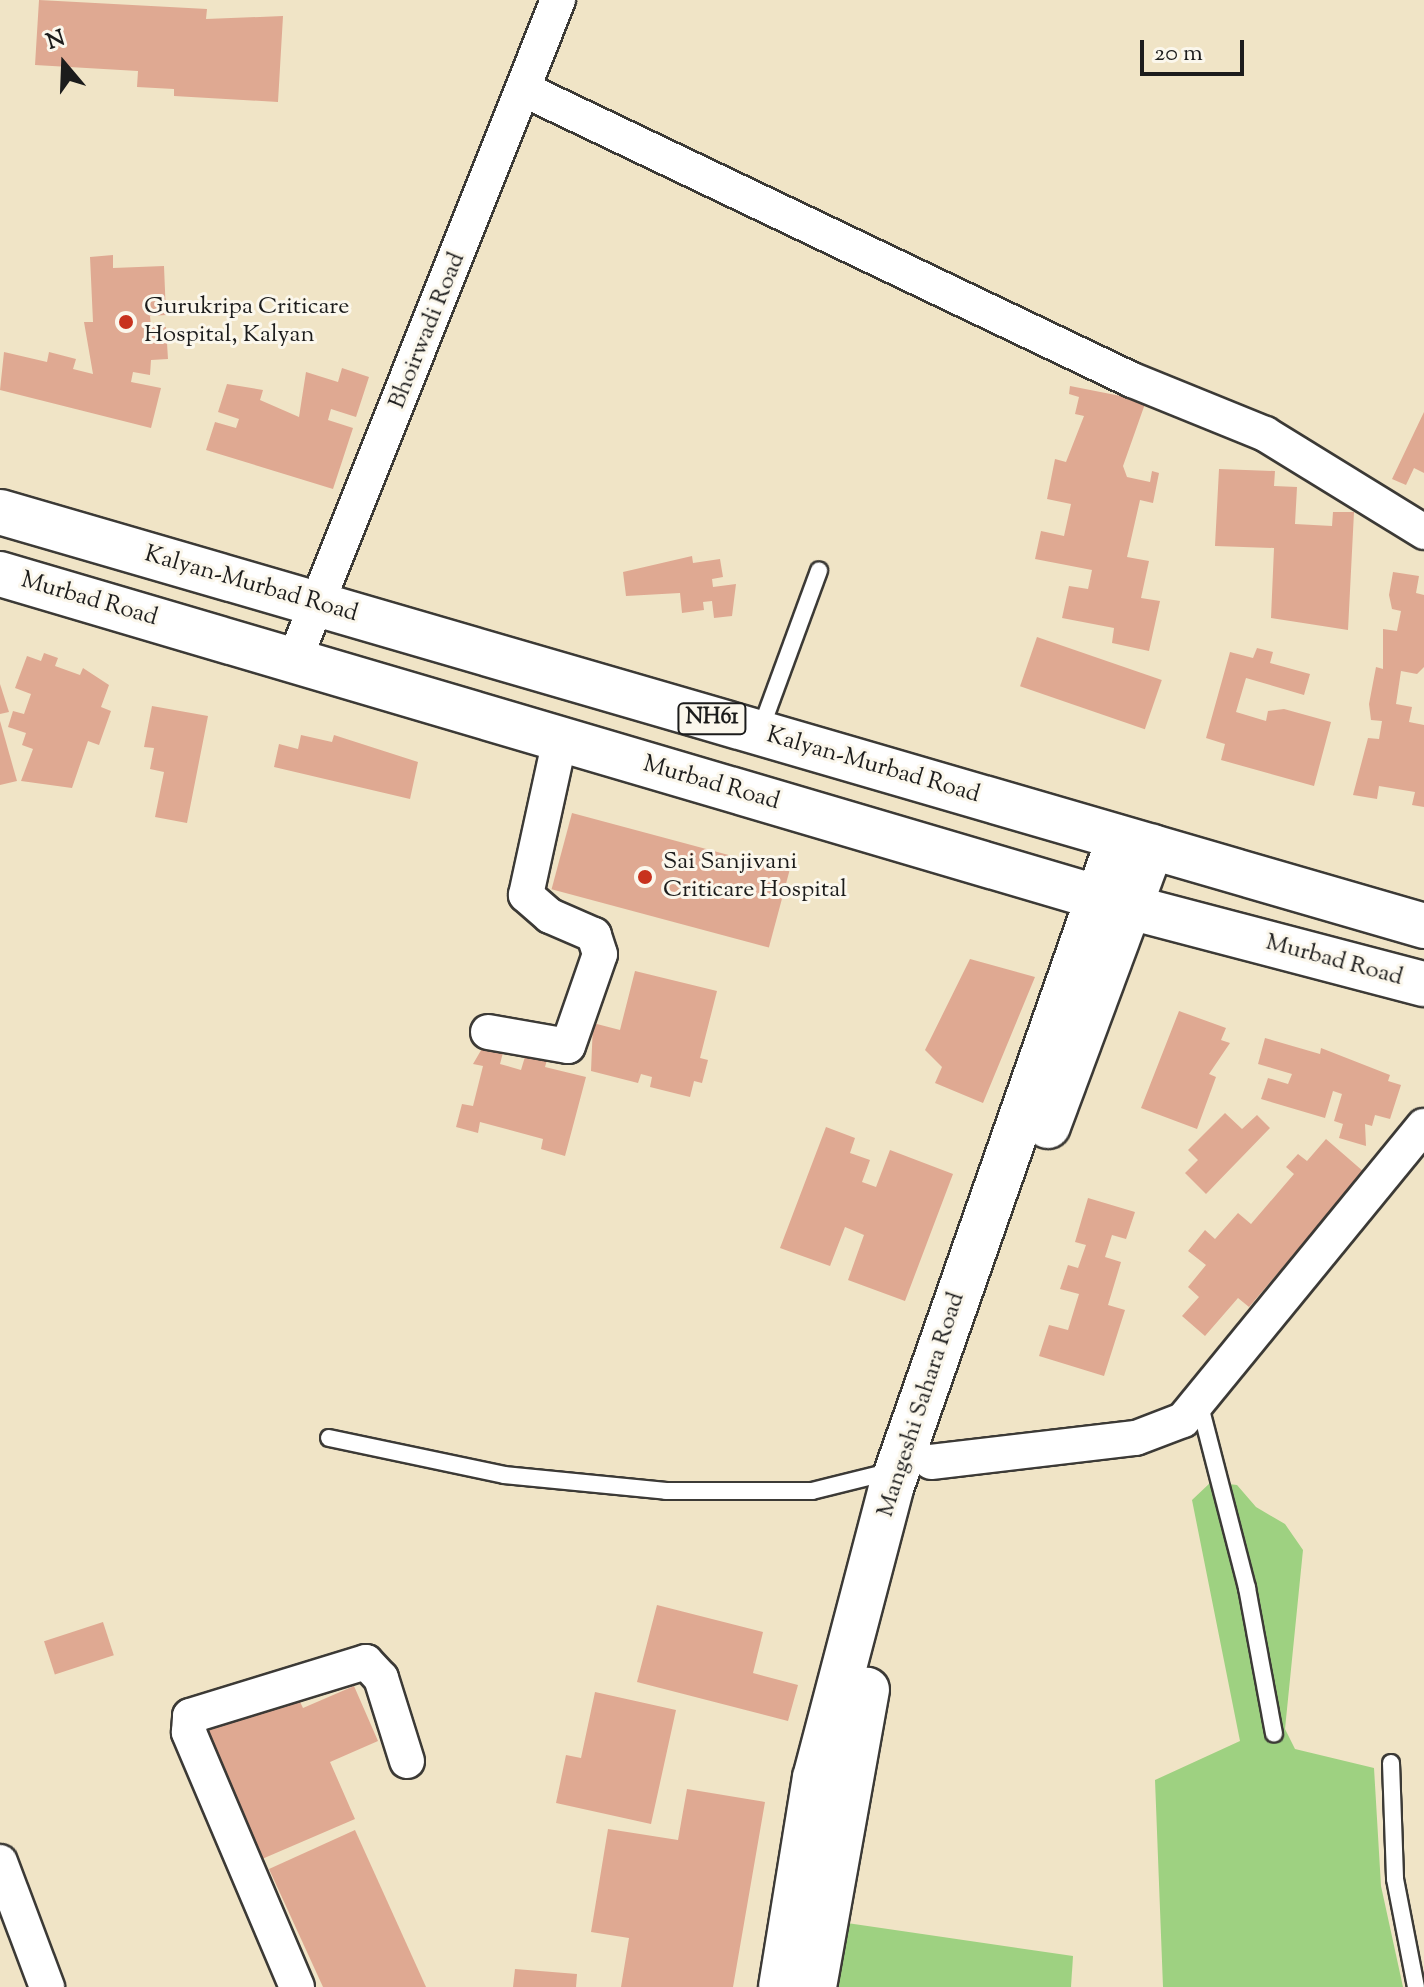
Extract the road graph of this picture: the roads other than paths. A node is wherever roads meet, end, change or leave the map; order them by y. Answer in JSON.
{"nodes":[{"id":1,"x":558,"y":0,"type":"edge"},
{"id":2,"x":523,"y":89,"type":"junction"},
{"id":3,"x":0,"y":512,"type":"edge"},
{"id":4,"x":1424,"y":532,"type":"edge"},
{"id":5,"x":819,"y":571,"type":"dead end"},
{"id":6,"x":0,"y":574,"type":"edge"},
{"id":7,"x":317,"y":604,"type":"junction"},
{"id":8,"x":294,"y":661,"type":"junction"},
{"id":9,"x":759,"y":732,"type":"junction"},
{"id":10,"x":560,"y":739,"type":"junction"},
{"id":11,"x":1135,"y":842,"type":"junction"},
{"id":12,"x":1114,"y":903,"type":"junction"},
{"id":13,"x":1424,"y":926,"type":"edge"},
{"id":14,"x":1424,"y":984,"type":"edge"},
{"id":15,"x":488,"y":1032,"type":"dead end"},
{"id":16,"x":1419,"y":1145,"type":"edge"},
{"id":17,"x":1199,"y":1402,"type":"junction"},
{"id":18,"x":329,"y":1438,"type":"dead end"},
{"id":19,"x":914,"y":1466,"type":"junction"},
{"id":20,"x":1274,"y":1734,"type":"dead end"},
{"id":21,"x":407,"y":1761,"type":"dead end"},
{"id":22,"x":1391,"y":1763,"type":"dead end"},
{"id":23,"x":0,"y":1862,"type":"edge"},
{"id":24,"x":47,"y":1987,"type":"edge"},
{"id":25,"x":297,"y":1987,"type":"edge"},
{"id":26,"x":781,"y":1987,"type":"edge"},
{"id":27,"x":814,"y":1987,"type":"edge"},
{"id":28,"x":1416,"y":1987,"type":"edge"}],
"edges":[{"from":1,"to":2,"type":"street","name":"Bhoirwadi Road"},
{"from":2,"to":4,"type":"street"},
{"from":2,"to":7,"type":"street","name":"Bhoirwadi Road"},
{"from":3,"to":7,"type":"main road","name":"Kalyan-Murbad Road","number":"NH61"},
{"from":5,"to":9,"type":"lane"},
{"from":6,"to":8,"type":"main road","name":"Murbad Road","number":"NH61"},
{"from":7,"to":8,"type":"street","name":"Bhoirwadi Road"},
{"from":7,"to":9,"type":"main road","name":"Kalyan-Murbad Road","number":"NH61"},
{"from":8,"to":10,"type":"main road","name":"Murbad Road","number":"NH61"},
{"from":9,"to":11,"type":"main road","name":"Kalyan-Murbad Road","number":"NH61"},
{"from":10,"to":12,"type":"main road","name":"Murbad Road","number":"NH61"},
{"from":10,"to":15,"type":"street"},
{"from":11,"to":12,"type":"main road","name":"Mangeshi Sahara Road"},
{"from":11,"to":13,"type":"main road","name":"Kalyan-Murbad Road","number":"NH61"},
{"from":12,"to":14,"type":"main road","name":"Murbad Road","number":"NH61"},
{"from":12,"to":19,"type":"main road","name":"Mangeshi Sahara Road"},
{"from":16,"to":17,"type":"street"},
{"from":17,"to":19,"type":"street"},
{"from":17,"to":20,"type":"lane"},
{"from":18,"to":19,"type":"lane"},
{"from":19,"to":26,"type":"main road","name":"Mangeshi Sahara Road"},
{"from":19,"to":27,"type":"main road","name":"Mangeshi Sahara Road"},
{"from":21,"to":25,"type":"street"},
{"from":22,"to":28,"type":"lane"},
{"from":23,"to":24,"type":"street"}]}
